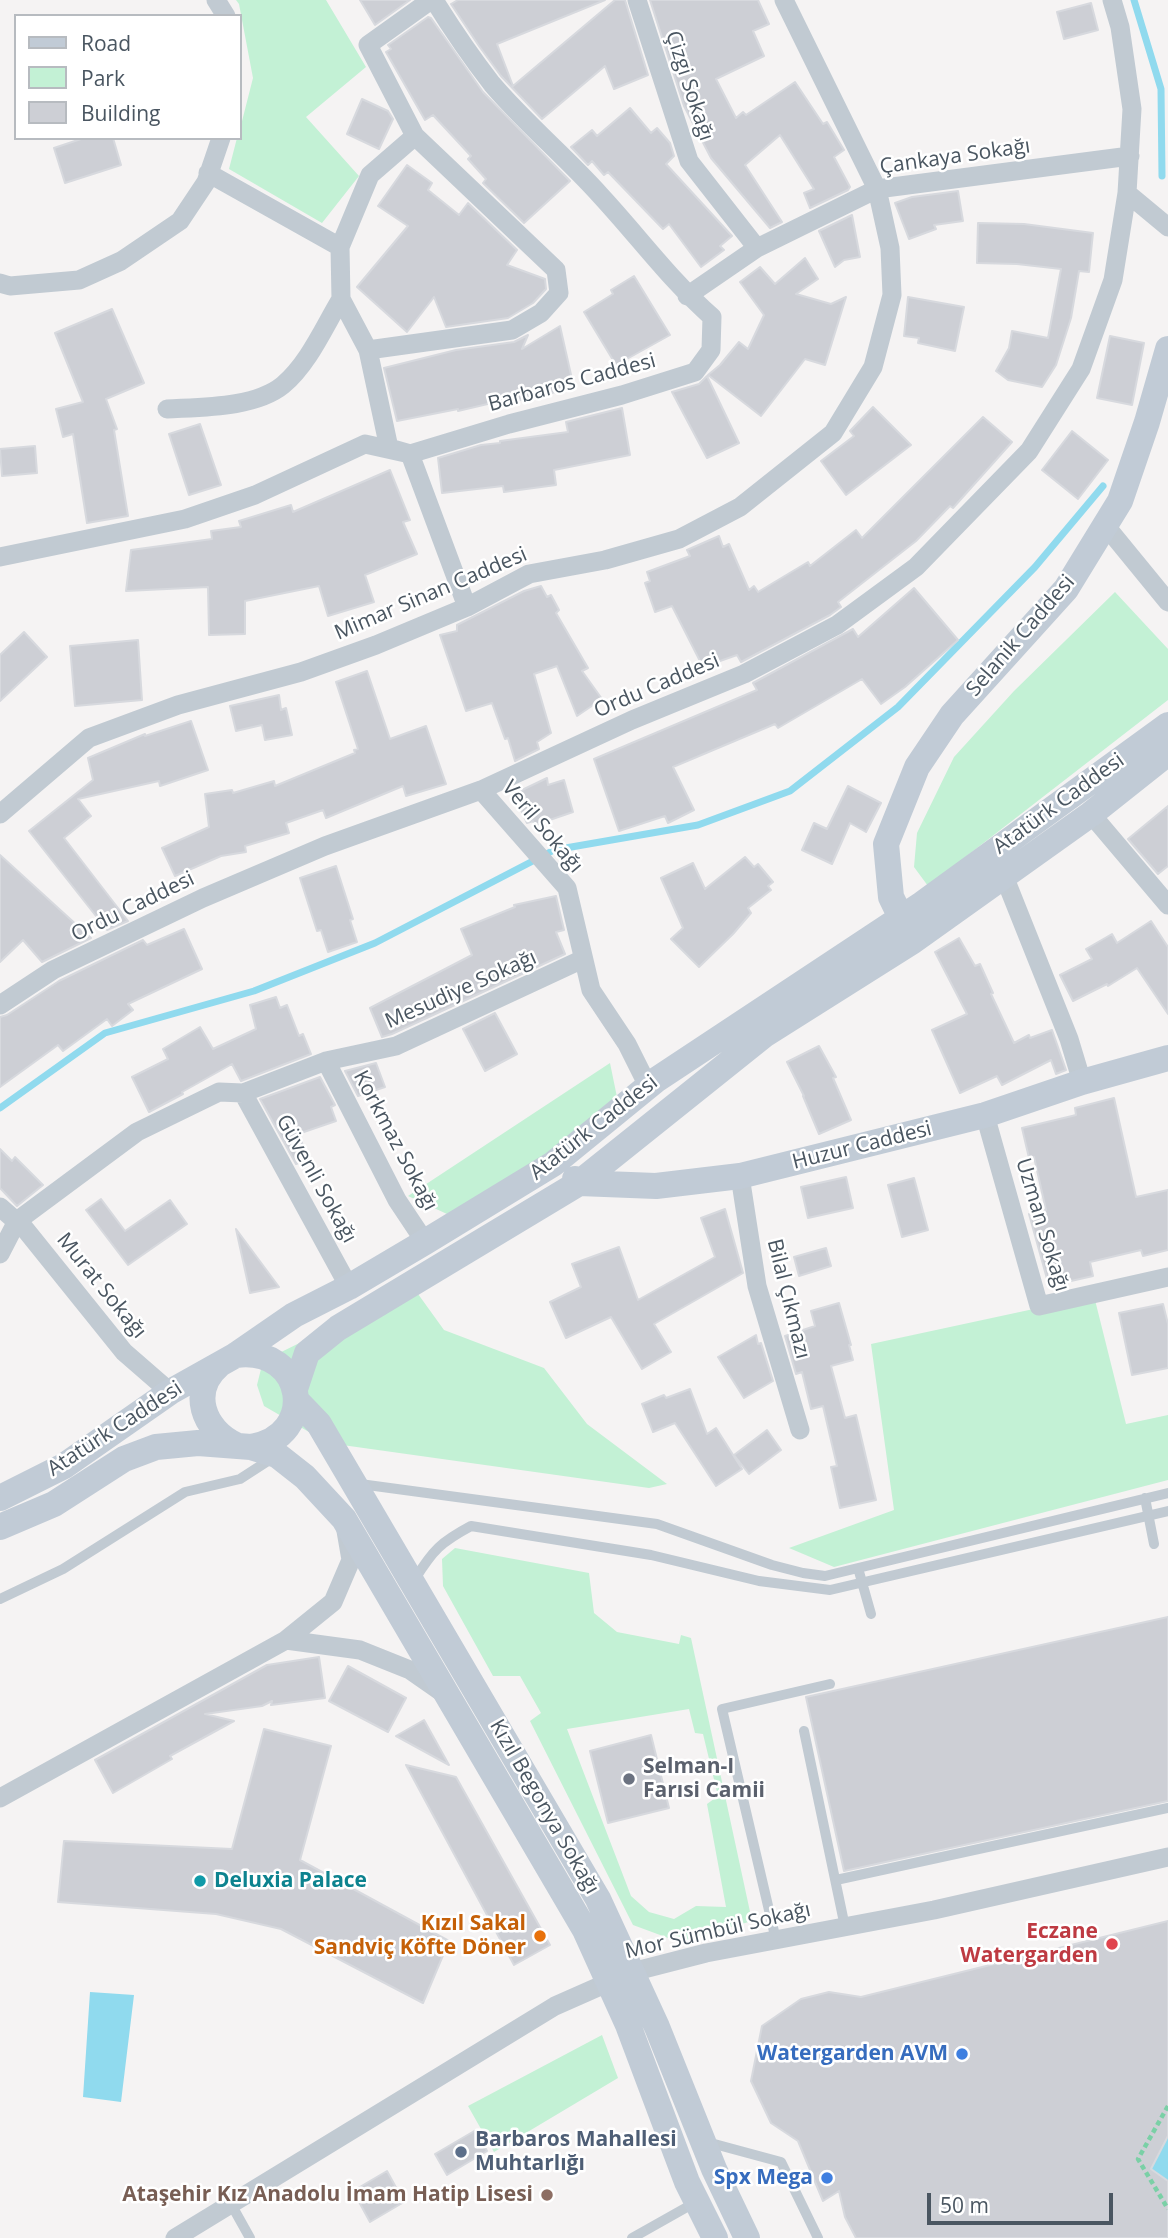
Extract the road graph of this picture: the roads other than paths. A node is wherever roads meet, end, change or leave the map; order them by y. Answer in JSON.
{"nodes":[{"id":1,"x":433,"y":0,"type":"edge"},
{"id":2,"x":637,"y":0,"type":"edge"},
{"id":3,"x":784,"y":0,"type":"edge"},
{"id":4,"x":1112,"y":0,"type":"edge"},
{"id":5,"x":415,"y":136,"type":"junction"},
{"id":6,"x":219,"y":140,"type":"edge"},
{"id":7,"x":1130,"y":156,"type":"junction"},
{"id":8,"x":208,"y":173,"type":"junction"},
{"id":9,"x":877,"y":190,"type":"junction"},
{"id":10,"x":1127,"y":193,"type":"junction"},
{"id":11,"x":1168,"y":227,"type":"edge"},
{"id":12,"x":340,"y":247,"type":"junction"},
{"id":13,"x":757,"y":248,"type":"junction"},
{"id":14,"x":0,"y":283,"type":"edge"},
{"id":15,"x":687,"y":296,"type":"junction"},
{"id":16,"x":341,"y":299,"type":"junction"},
{"id":17,"x":1168,"y":349,"type":"edge"},
{"id":18,"x":368,"y":350,"type":"junction"},
{"id":19,"x":167,"y":409,"type":"dead end"},
{"id":20,"x":410,"y":454,"type":"junction"},
{"id":21,"x":1105,"y":526,"type":"junction"},
{"id":22,"x":0,"y":557,"type":"edge"},
{"id":23,"x":1168,"y":602,"type":"edge"},
{"id":24,"x":467,"y":607,"type":"junction"},
{"id":25,"x":1168,"y":725,"type":"edge"},
{"id":26,"x":1168,"y":753,"type":"edge"},
{"id":27,"x":481,"y":790,"type":"junction"},
{"id":28,"x":0,"y":814,"type":"edge"},
{"id":29,"x":1091,"y":814,"type":"junction"},
{"id":30,"x":1004,"y":876,"type":"junction"},
{"id":31,"x":1168,"y":905,"type":"edge"},
{"id":32,"x":901,"y":918,"type":"junction"},
{"id":33,"x":913,"y":942,"type":"junction"},
{"id":34,"x":583,"y":959,"type":"junction"},
{"id":35,"x":0,"y":1005,"type":"edge"},
{"id":36,"x":1168,"y":1058,"type":"edge"},
{"id":37,"x":326,"y":1061,"type":"junction"},
{"id":38,"x":1082,"y":1082,"type":"junction"},
{"id":39,"x":648,"y":1086,"type":"junction"},
{"id":40,"x":243,"y":1093,"type":"junction"},
{"id":41,"x":985,"y":1115,"type":"junction"},
{"id":42,"x":553,"y":1164,"type":"junction"},
{"id":43,"x":740,"y":1176,"type":"junction"},
{"id":44,"x":579,"y":1183,"type":"junction"},
{"id":45,"x":0,"y":1207,"type":"edge"},
{"id":46,"x":17,"y":1221,"type":"junction"},
{"id":47,"x":425,"y":1242,"type":"junction"},
{"id":48,"x":0,"y":1254,"type":"edge"},
{"id":49,"x":1168,"y":1277,"type":"edge"},
{"id":50,"x":349,"y":1287,"type":"junction"},
{"id":51,"x":230,"y":1357,"type":"junction"},
{"id":52,"x":170,"y":1392,"type":"junction"},
{"id":53,"x":296,"y":1394,"type":"junction"},
{"id":54,"x":800,"y":1430,"type":"dead end"},
{"id":55,"x":244,"y":1446,"type":"junction"},
{"id":56,"x":277,"y":1455,"type":"junction"},
{"id":57,"x":354,"y":1483,"type":"junction"},
{"id":58,"x":1168,"y":1493,"type":"edge"},
{"id":59,"x":0,"y":1498,"type":"edge"},
{"id":60,"x":1145,"y":1498,"type":"junction"},
{"id":61,"x":1168,"y":1511,"type":"edge"},
{"id":62,"x":1148,"y":1516,"type":"junction"},
{"id":63,"x":344,"y":1519,"type":"junction"},
{"id":64,"x":0,"y":1527,"type":"edge"},
{"id":65,"x":1154,"y":1544,"type":"dead end"},
{"id":66,"x":858,"y":1568,"type":"junction"},
{"id":67,"x":413,"y":1583,"type":"junction"},
{"id":68,"x":863,"y":1583,"type":"junction"},
{"id":69,"x":0,"y":1599,"type":"edge"},
{"id":70,"x":871,"y":1614,"type":"dead end"},
{"id":71,"x":286,"y":1640,"type":"junction"},
{"id":72,"x":830,"y":1684,"type":"dead end"},
{"id":73,"x":448,"y":1696,"type":"junction"},
{"id":74,"x":804,"y":1731,"type":"dead end"},
{"id":75,"x":0,"y":1798,"type":"edge"},
{"id":76,"x":1168,"y":1808,"type":"edge"},
{"id":77,"x":1168,"y":1857,"type":"edge"},
{"id":78,"x":836,"y":1880,"type":"junction"},
{"id":79,"x":845,"y":1927,"type":"junction"},
{"id":80,"x":776,"y":1940,"type":"junction"},
{"id":81,"x":620,"y":1977,"type":"junction"},
{"id":82,"x":704,"y":2141,"type":"junction"},
{"id":83,"x":696,"y":2202,"type":"junction"},
{"id":84,"x":231,"y":2204,"type":"junction"},
{"id":85,"x":175,"y":2238,"type":"edge"},
{"id":86,"x":250,"y":2238,"type":"edge"},
{"id":87,"x":632,"y":2238,"type":"edge"},
{"id":88,"x":715,"y":2238,"type":"edge"},
{"id":89,"x":747,"y":2238,"type":"edge"},
{"id":90,"x":818,"y":2238,"type":"edge"}],
"edges":[{"from":1,"to":5,"type":"street"},
{"from":1,"to":15,"type":"street","name":"Barbaros Caddesi"},
{"from":2,"to":13,"type":"street","name":"Çizgi Sokağı"},
{"from":3,"to":9,"type":"street","name":"Mimar Sinan Caddesi"},
{"from":4,"to":7,"type":"street","name":"Ordu Caddesi"},
{"from":5,"to":12,"type":"street"},
{"from":5,"to":18,"type":"street"},
{"from":6,"to":8,"type":"street"},
{"from":7,"to":9,"type":"street","name":"Çankaya Sokağı"},
{"from":7,"to":10,"type":"street","name":"Ordu Caddesi"},
{"from":8,"to":12,"type":"street"},
{"from":8,"to":14,"type":"street"},
{"from":9,"to":13,"type":"street","name":"Çankaya Sokağı"},
{"from":9,"to":24,"type":"street","name":"Mimar Sinan Caddesi"},
{"from":10,"to":11,"type":"street"},
{"from":10,"to":27,"type":"street","name":"Ordu Caddesi"},
{"from":12,"to":16,"type":"street"},
{"from":13,"to":15,"type":"street","name":"Çankaya Sokağı"},
{"from":15,"to":20,"type":"street","name":"Barbaros Caddesi"},
{"from":16,"to":18,"type":"street"},
{"from":16,"to":19,"type":"street"},
{"from":17,"to":21,"type":"main road","name":"Selanik Caddesi"},
{"from":18,"to":20,"type":"street"},
{"from":20,"to":22,"type":"street","name":"Barbaros Caddesi"},
{"from":20,"to":24,"type":"street"},
{"from":21,"to":23,"type":"street"},
{"from":21,"to":32,"type":"main road","name":"Selanik Caddesi"},
{"from":24,"to":28,"type":"street","name":"Mimar Sinan Caddesi"},
{"from":25,"to":32,"type":"main road","name":"Atatürk Caddesi"},
{"from":26,"to":29,"type":"main road","name":"Atatürk Caddesi"},
{"from":27,"to":34,"type":"street","name":"Veril Sokağı"},
{"from":27,"to":35,"type":"street","name":"Ordu Caddesi"},
{"from":29,"to":30,"type":"main road","name":"Atatürk Caddesi"},
{"from":29,"to":31,"type":"street"},
{"from":30,"to":33,"type":"main road","name":"Atatürk Caddesi"},
{"from":30,"to":38,"type":"street"},
{"from":32,"to":33,"type":"main road","name":"Selanik Caddesi"},
{"from":32,"to":39,"type":"main road","name":"Atatürk Caddesi"},
{"from":33,"to":44,"type":"main road","name":"Atatürk Caddesi"},
{"from":34,"to":37,"type":"street","name":"Mesudiye Sokağı"},
{"from":34,"to":39,"type":"street","name":"Veril Sokağı"},
{"from":36,"to":38,"type":"main road","name":"Huzur Caddesi"},
{"from":37,"to":40,"type":"street","name":"Mesudiye Sokağı"},
{"from":37,"to":47,"type":"street","name":"Korkmaz Sokağı"},
{"from":38,"to":41,"type":"main road","name":"Huzur Caddesi"},
{"from":39,"to":42,"type":"main road","name":"Atatürk Caddesi"},
{"from":40,"to":46,"type":"street","name":"Mesudiye Sokağı"},
{"from":40,"to":50,"type":"street","name":"Güvenli Sokağı"},
{"from":41,"to":43,"type":"main road","name":"Huzur Caddesi"},
{"from":41,"to":49,"type":"street","name":"Uzman Sokağı"},
{"from":42,"to":44,"type":"main road"},
{"from":42,"to":47,"type":"main road","name":"Atatürk Caddesi"},
{"from":43,"to":44,"type":"main road","name":"Huzur Caddesi"},
{"from":43,"to":54,"type":"street","name":"Bilal Çıkmazı"},
{"from":44,"to":53,"type":"main road","name":"Atatürk Caddesi"},
{"from":45,"to":46,"type":"street","name":"Murat Sokağı"},
{"from":46,"to":48,"type":"street","name":"Mesudiye Sokağı"},
{"from":46,"to":52,"type":"street","name":"Murat Sokağı"},
{"from":47,"to":50,"type":"main road","name":"Atatürk Caddesi"},
{"from":50,"to":51,"type":"main road","name":"Atatürk Caddesi"},
{"from":51,"to":52,"type":"main road","name":"Atatürk Caddesi"},
{"from":51,"to":53,"type":"main road"},
{"from":51,"to":55,"type":"main road"},
{"from":52,"to":59,"type":"main road","name":"Atatürk Caddesi"},
{"from":53,"to":55,"type":"main road"},
{"from":53,"to":57,"type":"main road","name":"Kızıl Begonya Sokağı"},
{"from":55,"to":56,"type":"main road","name":"Kızıl Begonya Sokağı"},
{"from":55,"to":64,"type":"main road","name":"Atatürk Caddesi"},
{"from":56,"to":63,"type":"main road","name":"Kızıl Begonya Sokağı"},
{"from":56,"to":69,"type":"lane"},
{"from":57,"to":66,"type":"lane"},
{"from":57,"to":67,"type":"main road","name":"Kızıl Begonya Sokağı"},
{"from":58,"to":60,"type":"lane"},
{"from":60,"to":62,"type":"lane"},
{"from":60,"to":66,"type":"lane"},
{"from":61,"to":62,"type":"lane"},
{"from":62,"to":65,"type":"lane"},
{"from":62,"to":68,"type":"lane"},
{"from":63,"to":71,"type":"street"},
{"from":63,"to":73,"type":"main road","name":"Kızıl Begonya Sokağı"},
{"from":66,"to":68,"type":"lane"},
{"from":67,"to":68,"type":"lane"},
{"from":67,"to":81,"type":"main road","name":"Kızıl Begonya Sokağı"},
{"from":68,"to":70,"type":"lane"},
{"from":71,"to":73,"type":"street"},
{"from":71,"to":75,"type":"street"},
{"from":72,"to":80,"type":"lane"},
{"from":73,"to":81,"type":"main road","name":"Kızıl Begonya Sokağı"},
{"from":74,"to":78,"type":"lane"},
{"from":76,"to":78,"type":"lane"},
{"from":77,"to":79,"type":"street","name":"Mor Sümbül Sokağı"},
{"from":78,"to":79,"type":"lane"},
{"from":79,"to":80,"type":"street","name":"Mor Sümbül Sokağı"},
{"from":80,"to":81,"type":"street","name":"Mor Sümbül Sokağı"},
{"from":81,"to":82,"type":"main road","name":"Kızıl Begonya Sokağı"},
{"from":81,"to":83,"type":"main road","name":"Kızıl Begonya Sokağı"},
{"from":81,"to":84,"type":"street","name":"Mor Sümbül Sokağı"},
{"from":82,"to":89,"type":"main road","name":"Kızıl Begonya Sokağı"},
{"from":82,"to":90,"type":"lane"},
{"from":83,"to":87,"type":"lane"},
{"from":83,"to":88,"type":"main road","name":"Kızıl Begonya Sokağı"},
{"from":84,"to":85,"type":"street","name":"Mor Sümbül Sokağı"},
{"from":84,"to":86,"type":"lane"}]}
